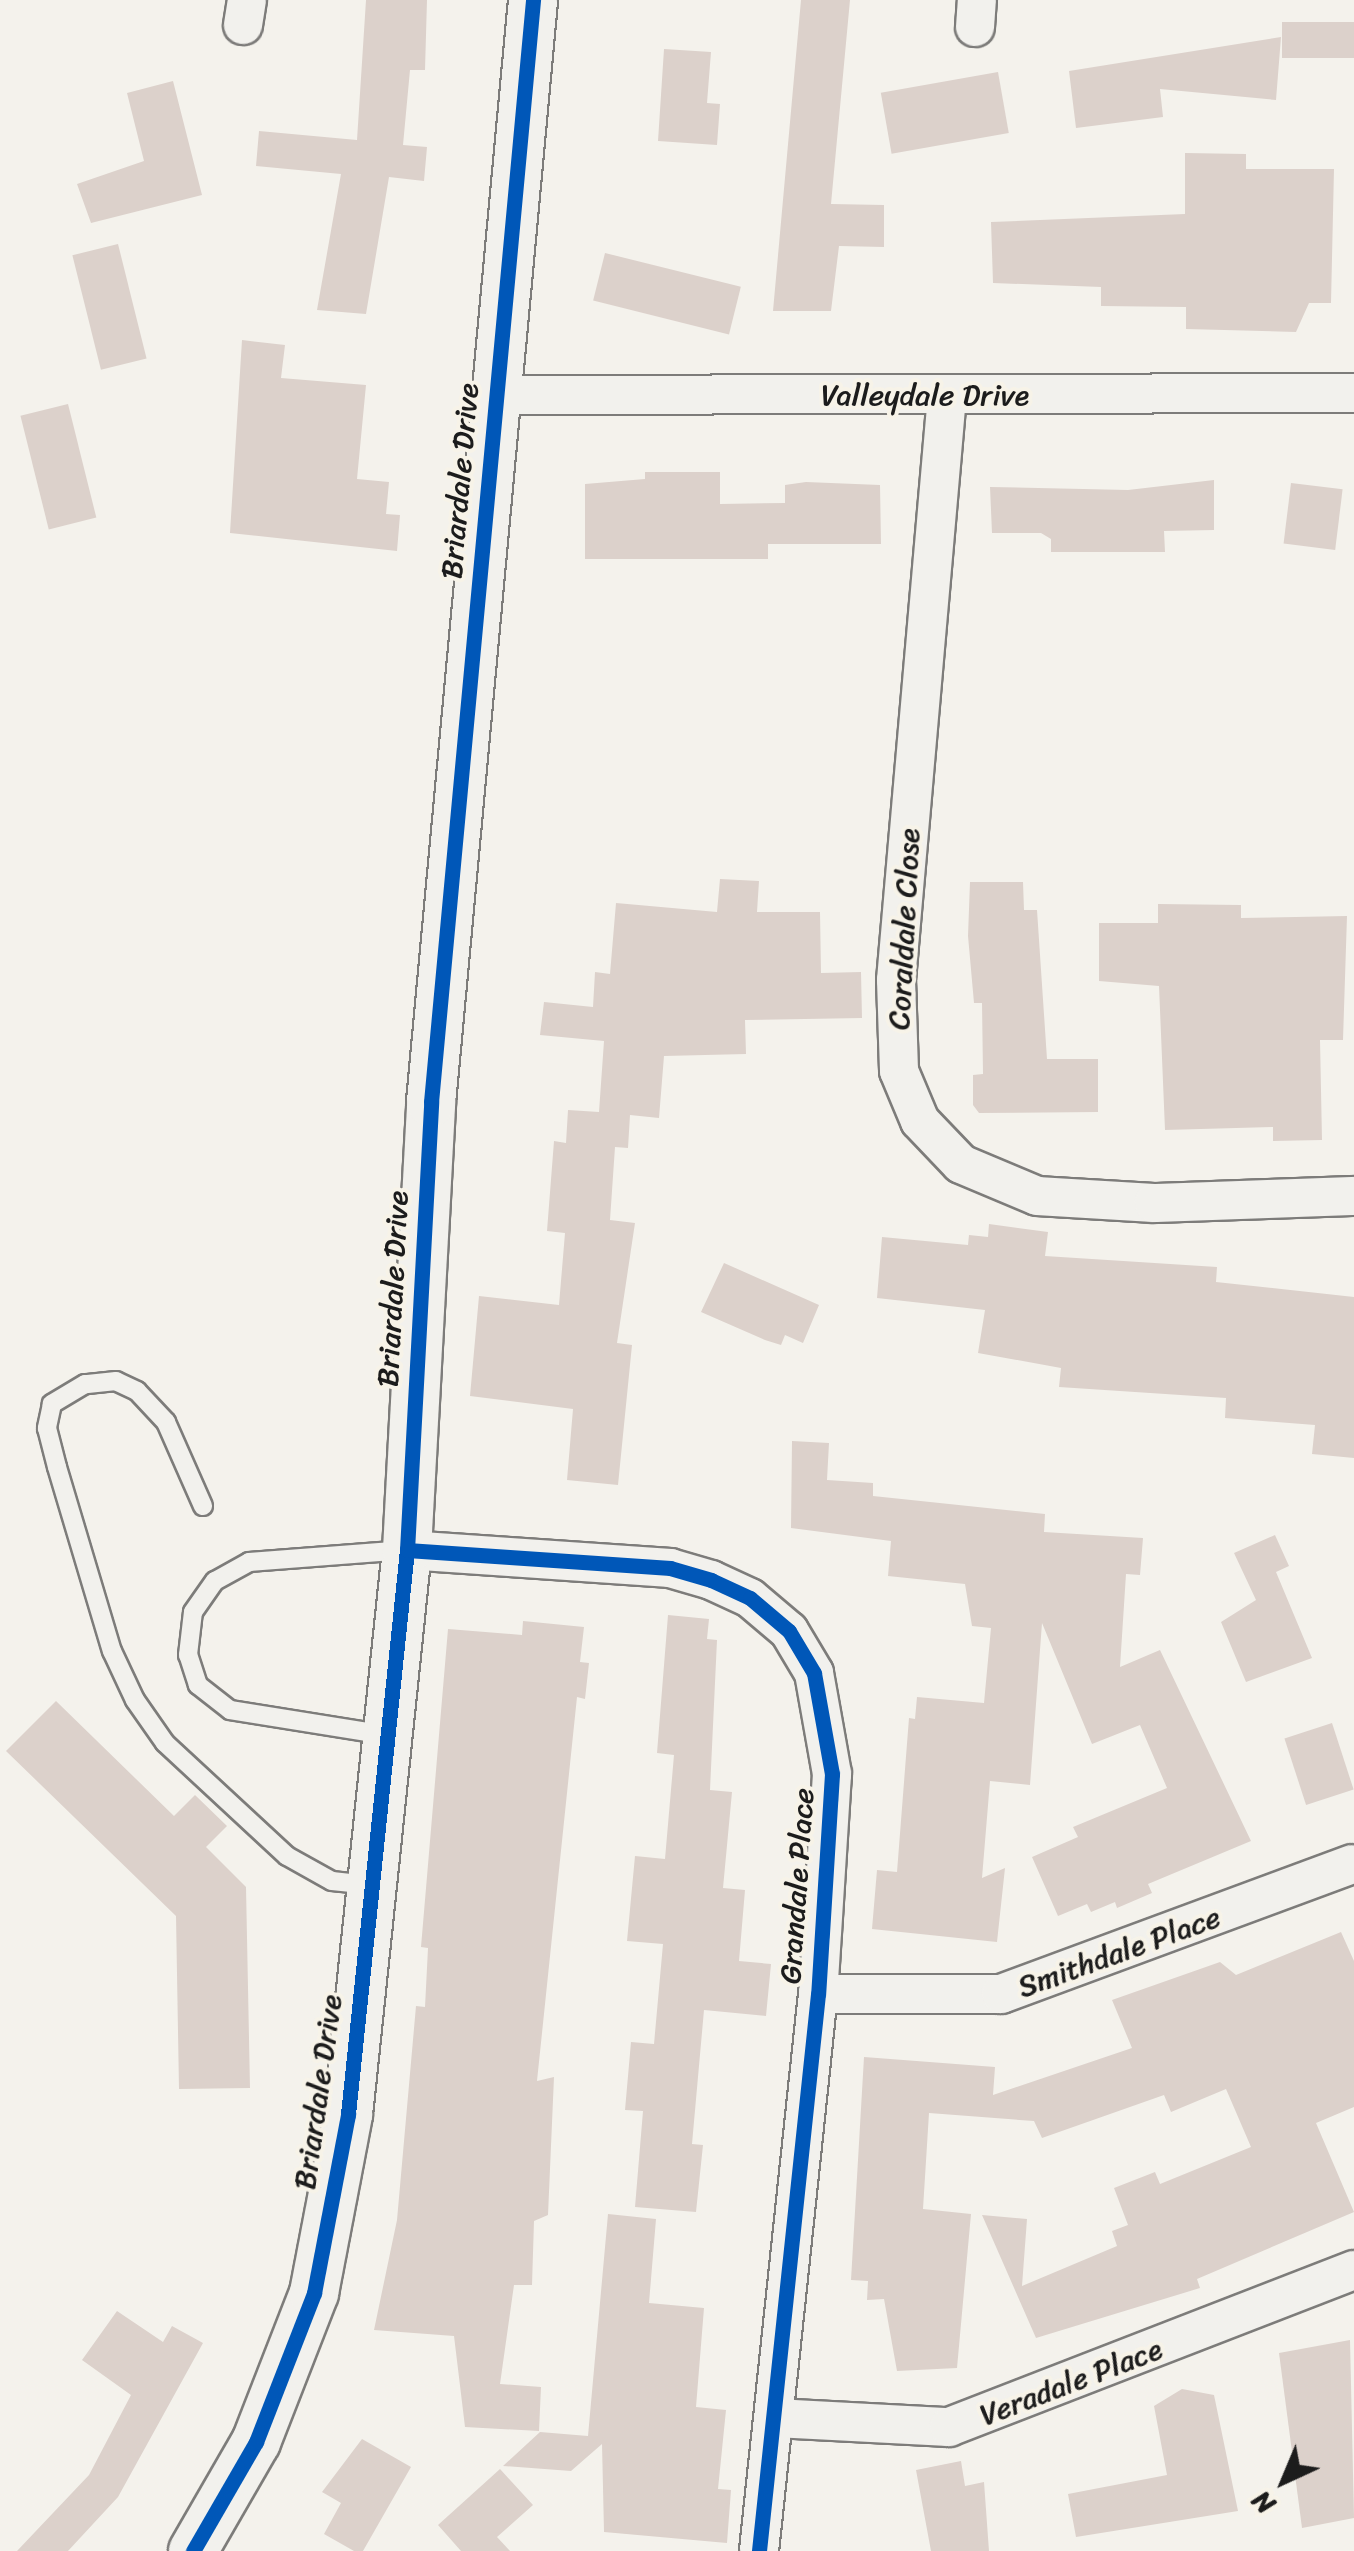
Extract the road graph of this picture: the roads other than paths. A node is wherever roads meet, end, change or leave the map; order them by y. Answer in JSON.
{"nodes":[{"id":1,"x":533,"y":0,"type":"edge"},
{"id":2,"x":1354,"y":393,"type":"edge"},
{"id":3,"x":496,"y":394,"type":"junction"},
{"id":4,"x":946,"y":396,"type":"junction"},
{"id":5,"x":1354,"y":1196,"type":"edge"},
{"id":6,"x":203,"y":1506,"type":"dead end"},
{"id":7,"x":406,"y":1550,"type":"junction"},
{"id":8,"x":387,"y":1735,"type":"junction"},
{"id":9,"x":1352,"y":1864,"type":"edge"},
{"id":10,"x":372,"y":1885,"type":"junction"},
{"id":11,"x":818,"y":1994,"type":"junction"},
{"id":12,"x":1354,"y":2270,"type":"edge"},
{"id":13,"x":776,"y":2418,"type":"junction"},
{"id":14,"x":193,"y":2551,"type":"edge"},
{"id":15,"x":759,"y":2551,"type":"edge"}],
"edges":[{"from":1,"to":3,"type":"street","name":"Briardale Drive"},
{"from":2,"to":4,"type":"street","name":"Valleydale Drive"},
{"from":3,"to":4,"type":"street","name":"Valleydale Drive"},
{"from":3,"to":7,"type":"street","name":"Briardale Drive"},
{"from":4,"to":5,"type":"street","name":"Coraldale Close"},
{"from":6,"to":10,"type":"lane"},
{"from":7,"to":8,"type":"street","name":"Briardale Drive"},
{"from":7,"to":8,"type":"lane"},
{"from":7,"to":11,"type":"street","name":"Grandale Place"},
{"from":8,"to":10,"type":"street","name":"Briardale Drive"},
{"from":9,"to":11,"type":"street","name":"Smithdale Place"},
{"from":10,"to":14,"type":"street","name":"Briardale Drive"},
{"from":11,"to":13,"type":"street","name":"Grandale Place"},
{"from":12,"to":13,"type":"street","name":"Veradale Place"},
{"from":13,"to":15,"type":"street","name":"Grandale Place"}]}
